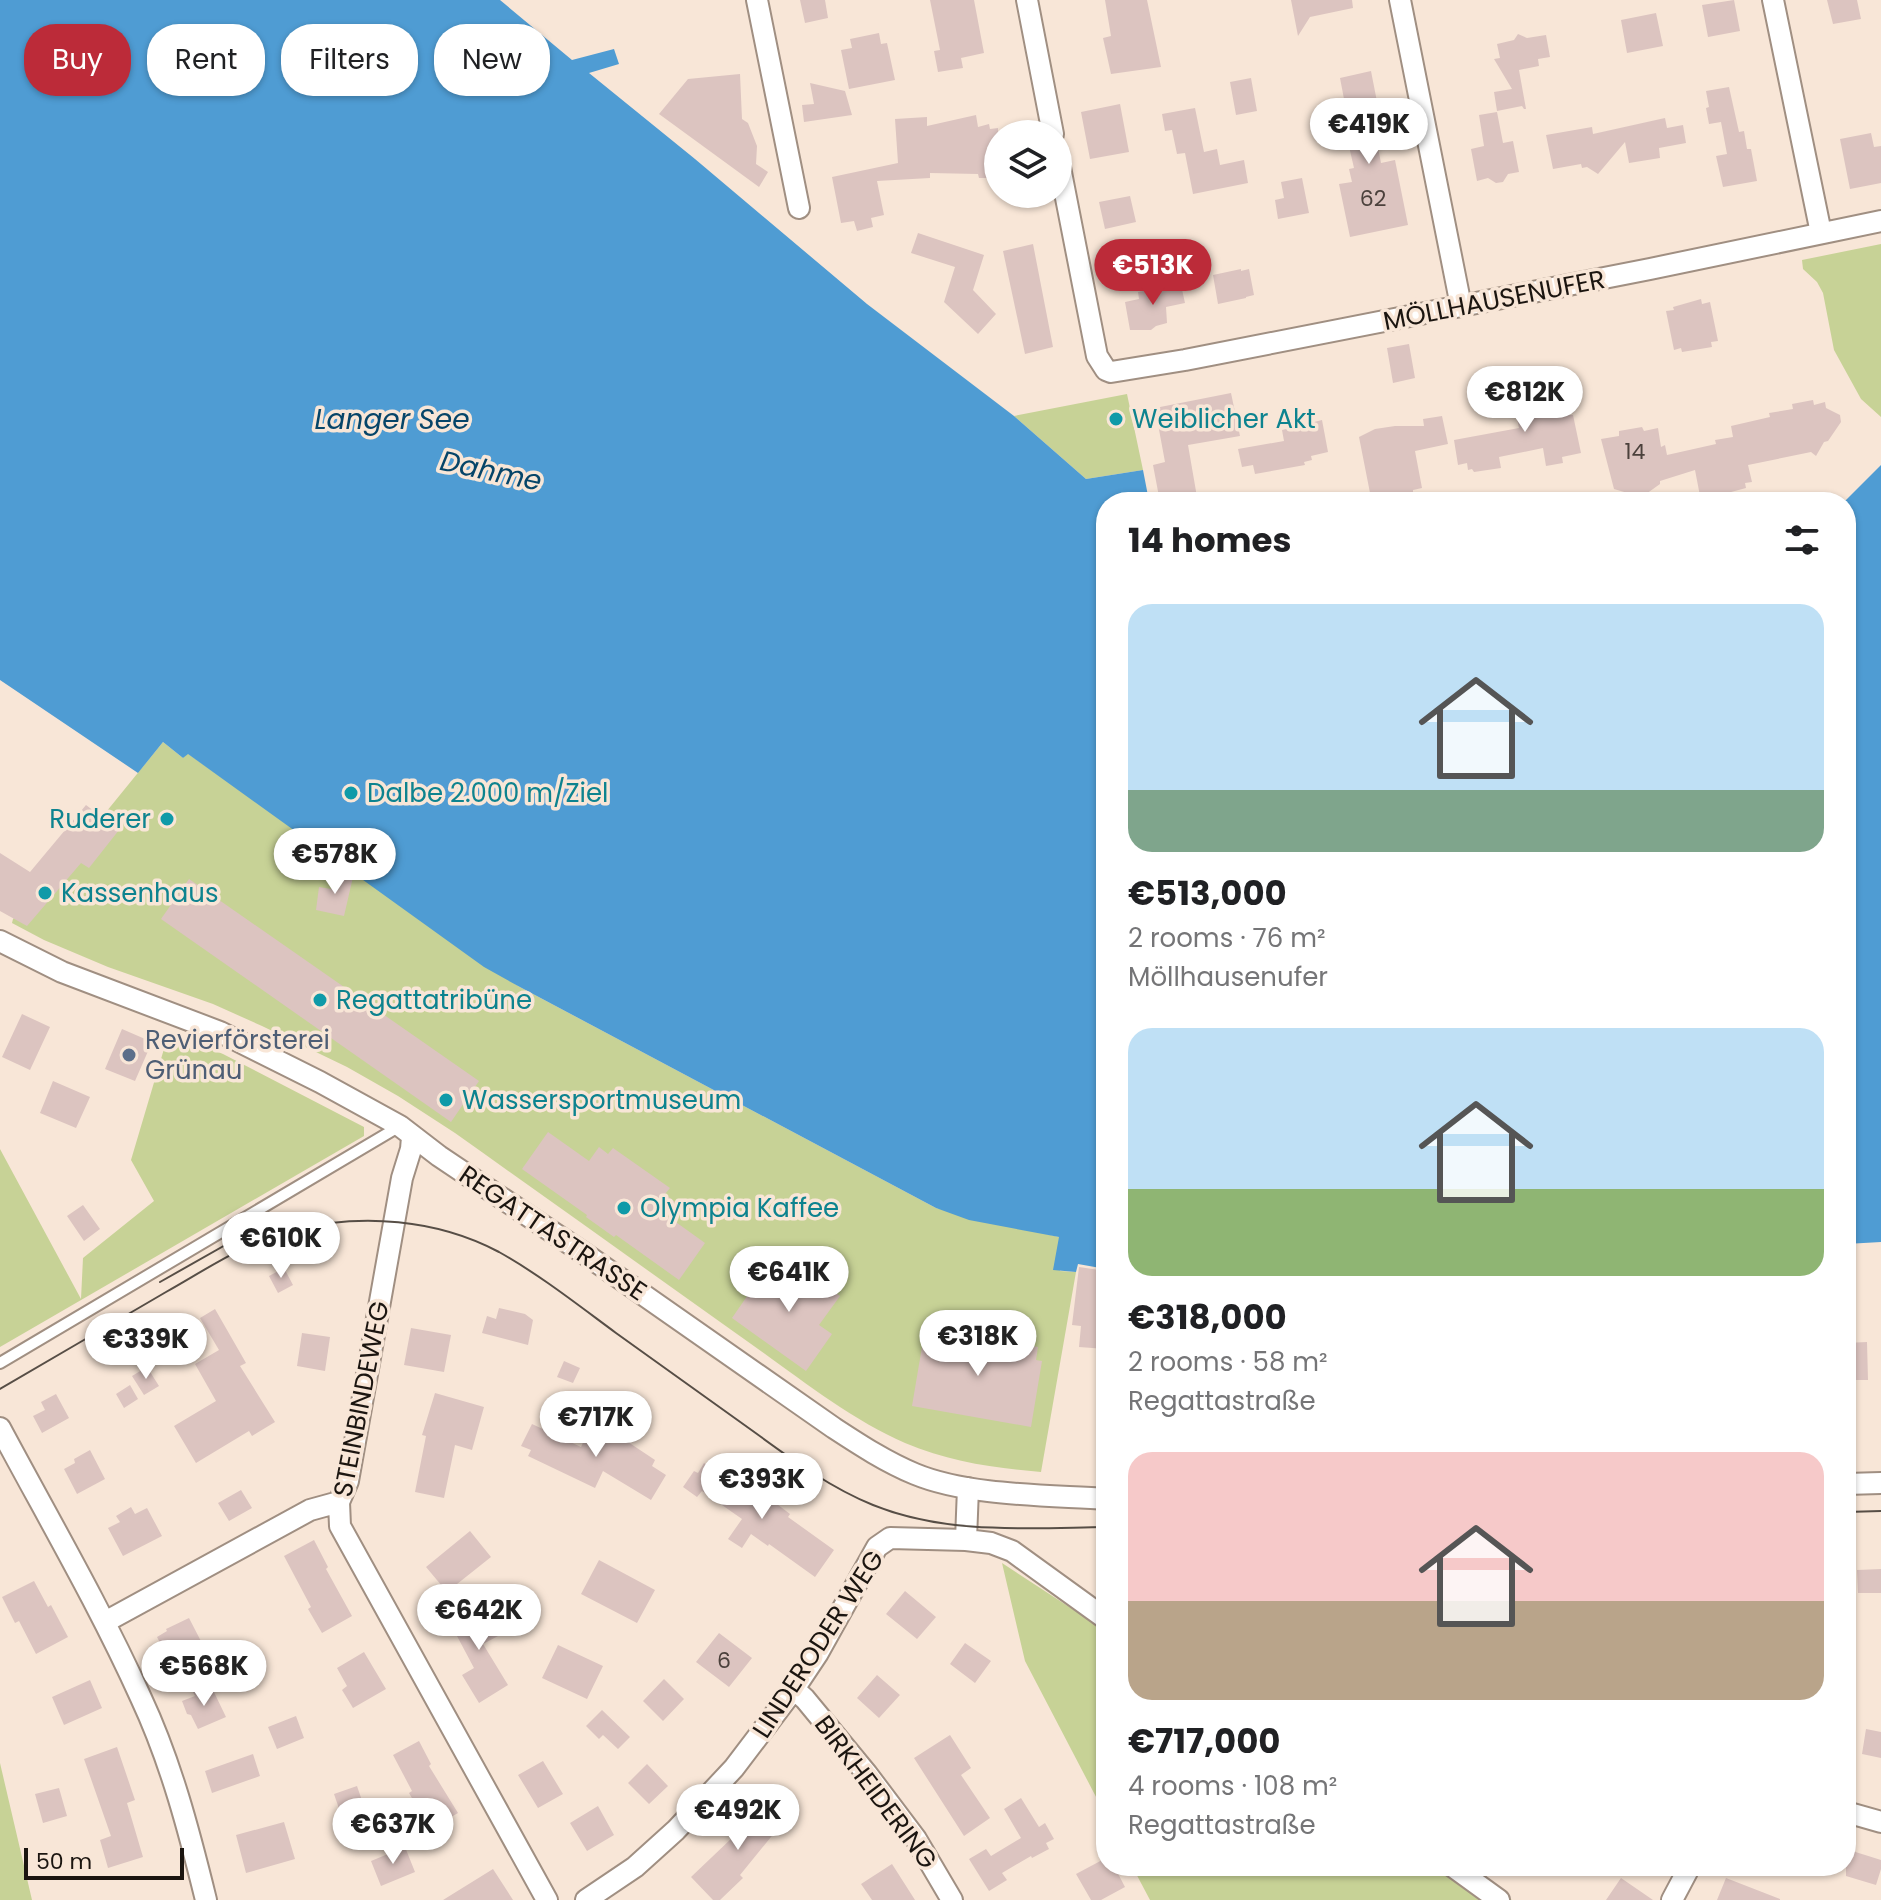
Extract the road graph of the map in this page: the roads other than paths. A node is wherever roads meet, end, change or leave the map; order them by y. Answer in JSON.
{"nodes":[{"id":1,"x":757,"y":0,"type":"edge"},
{"id":2,"x":1027,"y":0,"type":"edge"},
{"id":3,"x":1400,"y":0,"type":"edge"},
{"id":4,"x":1773,"y":0,"type":"edge"},
{"id":5,"x":1050,"y":120,"type":"edge"},
{"id":6,"x":799,"y":208,"type":"dead end"},
{"id":7,"x":1068,"y":208,"type":"edge"},
{"id":8,"x":1881,"y":221,"type":"edge"},
{"id":9,"x":1821,"y":233,"type":"junction"},
{"id":10,"x":1461,"y":306,"type":"junction"},
{"id":11,"x":0,"y":941,"type":"edge"},
{"id":12,"x":406,"y":1131,"type":"junction"},
{"id":13,"x":0,"y":1363,"type":"edge"},
{"id":14,"x":0,"y":1428,"type":"edge"},
{"id":15,"x":1881,"y":1483,"type":"edge"},
{"id":16,"x":1856,"y":1484,"type":"edge"},
{"id":17,"x":968,"y":1488,"type":"junction"},
{"id":18,"x":1096,"y":1498,"type":"edge"},
{"id":19,"x":339,"y":1502,"type":"junction"},
{"id":20,"x":966,"y":1540,"type":"junction"},
{"id":21,"x":1096,"y":1612,"type":"edge"},
{"id":22,"x":105,"y":1622,"type":"junction"},
{"id":23,"x":794,"y":1689,"type":"junction"},
{"id":24,"x":1856,"y":1815,"type":"edge"},
{"id":25,"x":1881,"y":1822,"type":"edge"},
{"id":26,"x":1466,"y":1876,"type":"edge"},
{"id":27,"x":1685,"y":1876,"type":"edge"},
{"id":28,"x":206,"y":1900,"type":"edge"},
{"id":29,"x":547,"y":1900,"type":"edge"},
{"id":30,"x":586,"y":1900,"type":"edge"},
{"id":31,"x":952,"y":1900,"type":"edge"},
{"id":32,"x":1499,"y":1900,"type":"edge"},
{"id":33,"x":1672,"y":1900,"type":"edge"}],
"edges":[{"from":1,"to":6,"type":"street"},
{"from":2,"to":5,"type":"street"},
{"from":3,"to":10,"type":"street"},
{"from":4,"to":9,"type":"street"},
{"from":7,"to":10,"type":"street","name":"MÖLLHAUSENUFER"},
{"from":8,"to":9,"type":"street","name":"MÖLLHAUSENUFER"},
{"from":9,"to":10,"type":"street","name":"MÖLLHAUSENUFER"},
{"from":11,"to":12,"type":"street","name":"REGATTASTRASSE"},
{"from":12,"to":13,"type":"lane"},
{"from":12,"to":17,"type":"street","name":"REGATTASTRASSE"},
{"from":12,"to":19,"type":"street","name":"STEINBINDEWEG"},
{"from":14,"to":22,"type":"street"},
{"from":15,"to":16,"type":"street"},
{"from":17,"to":18,"type":"street","name":"REGATTASTRASSE"},
{"from":17,"to":20,"type":"street"},
{"from":19,"to":22,"type":"street"},
{"from":19,"to":29,"type":"street","name":"STEINBINDEWEG"},
{"from":20,"to":21,"type":"street","name":"LINDERODER WEG"},
{"from":20,"to":23,"type":"street","name":"LINDERODER WEG"},
{"from":22,"to":28,"type":"street"},
{"from":23,"to":30,"type":"street","name":"LINDERODER WEG"},
{"from":23,"to":31,"type":"street","name":"BIRKHEIDERING"},
{"from":24,"to":25,"type":"street"},
{"from":26,"to":32,"type":"street"},
{"from":27,"to":33,"type":"street"}]}
